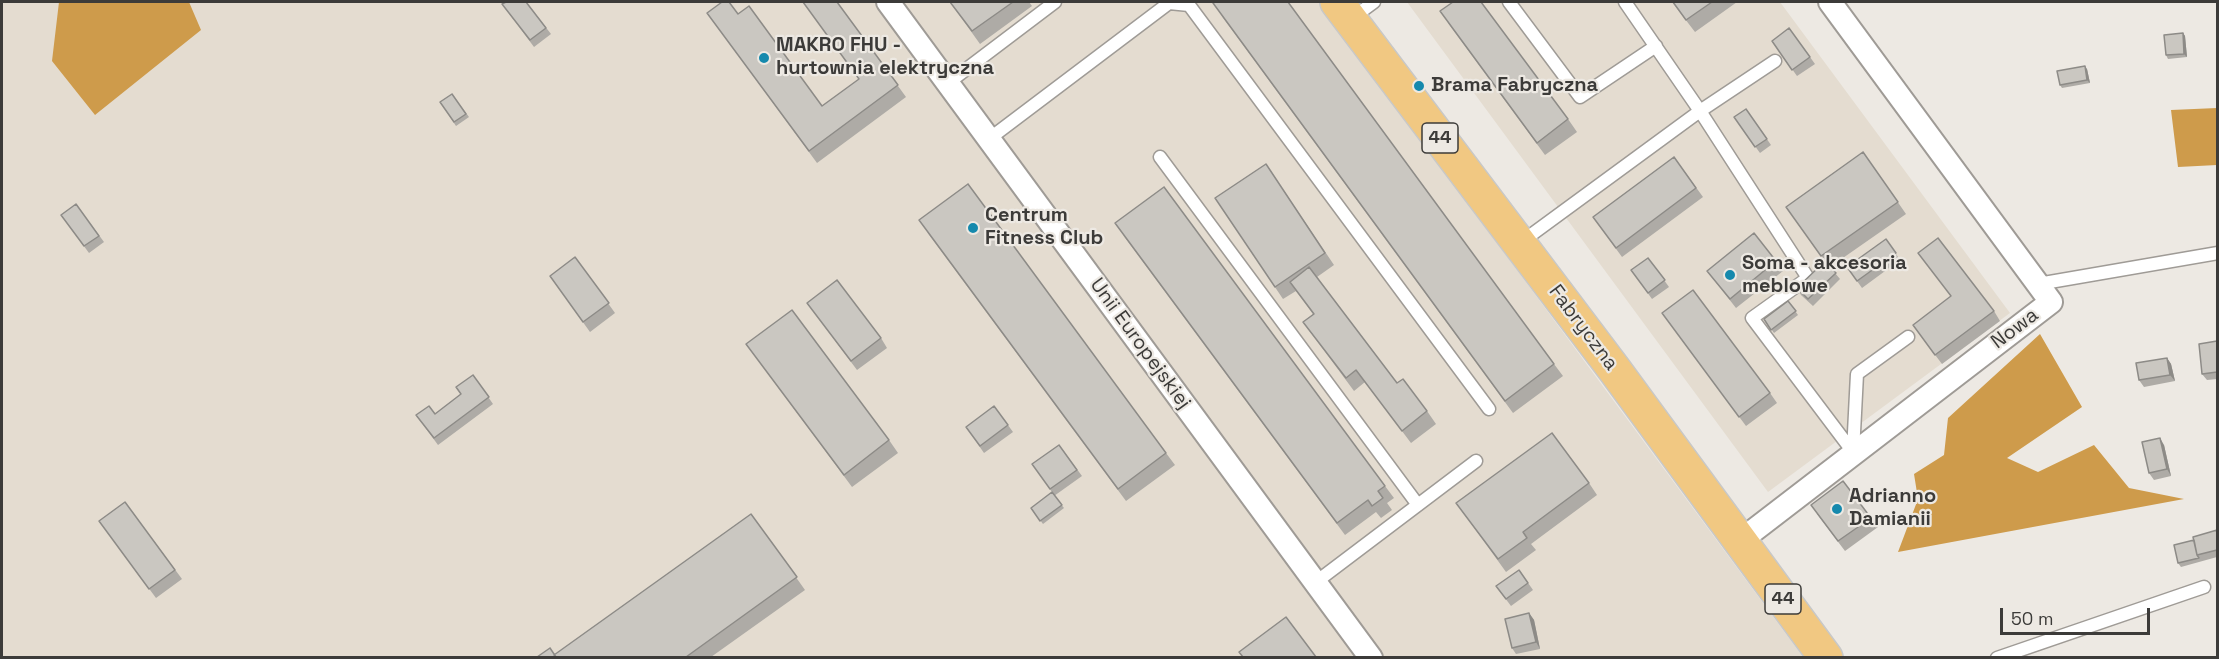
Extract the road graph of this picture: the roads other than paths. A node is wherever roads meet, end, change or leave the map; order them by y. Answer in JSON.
{"nodes":[{"id":1,"x":888,"y":2,"type":"edge"},
{"id":2,"x":1055,"y":2,"type":"edge"},
{"id":3,"x":1509,"y":2,"type":"edge"},
{"id":4,"x":1625,"y":2,"type":"edge"},
{"id":5,"x":1830,"y":2,"type":"edge"},
{"id":6,"x":1354,"y":8,"type":"edge"},
{"id":7,"x":1656,"y":46,"type":"junction"},
{"id":8,"x":1775,"y":61,"type":"dead end"},
{"id":9,"x":948,"y":83,"type":"junction"},
{"id":10,"x":1701,"y":111,"type":"junction"},
{"id":11,"x":989,"y":139,"type":"junction"},
{"id":12,"x":1160,"y":157,"type":"dead end"},
{"id":13,"x":1519,"y":244,"type":"junction"},
{"id":14,"x":2217,"y":253,"type":"edge"},
{"id":15,"x":2038,"y":284,"type":"junction"},
{"id":16,"x":1908,"y":337,"type":"dead end"},
{"id":17,"x":1489,"y":409,"type":"dead end"},
{"id":18,"x":1853,"y":452,"type":"junction"},
{"id":19,"x":1476,"y":461,"type":"dead end"},
{"id":20,"x":1418,"y":506,"type":"junction"},
{"id":21,"x":1740,"y":541,"type":"junction"},
{"id":22,"x":1316,"y":582,"type":"junction"},
{"id":23,"x":2204,"y":587,"type":"dead end"},
{"id":24,"x":1371,"y":657,"type":"edge"},
{"id":25,"x":1826,"y":657,"type":"edge"},
{"id":26,"x":1997,"y":657,"type":"edge"}],
"edges":[{"from":1,"to":9,"type":"street","name":"Unii Europejskiej"},
{"from":2,"to":9,"type":"lane"},
{"from":3,"to":7,"type":"lane"},
{"from":4,"to":7,"type":"lane"},
{"from":5,"to":15,"type":"street","name":"Nowa"},
{"from":6,"to":13,"type":"main road","name":"Fabryczna","number":"44"},
{"from":7,"to":10,"type":"lane"},
{"from":8,"to":10,"type":"lane"},
{"from":9,"to":11,"type":"street","name":"Unii Europejskiej"},
{"from":10,"to":13,"type":"lane"},
{"from":10,"to":18,"type":"lane"},
{"from":11,"to":17,"type":"lane"},
{"from":11,"to":22,"type":"street","name":"Unii Europejskiej"},
{"from":12,"to":20,"type":"lane"},
{"from":13,"to":21,"type":"main road","name":"Fabryczna","number":"44"},
{"from":14,"to":15,"type":"lane"},
{"from":15,"to":18,"type":"street","name":"Nowa"},
{"from":16,"to":18,"type":"lane"},
{"from":18,"to":21,"type":"street","name":"Nowa"},
{"from":19,"to":20,"type":"lane"},
{"from":20,"to":22,"type":"lane"},
{"from":21,"to":25,"type":"main road","name":"Fabryczna","number":"44"},
{"from":22,"to":24,"type":"street","name":"Unii Europejskiej"},
{"from":23,"to":26,"type":"lane"}]}
